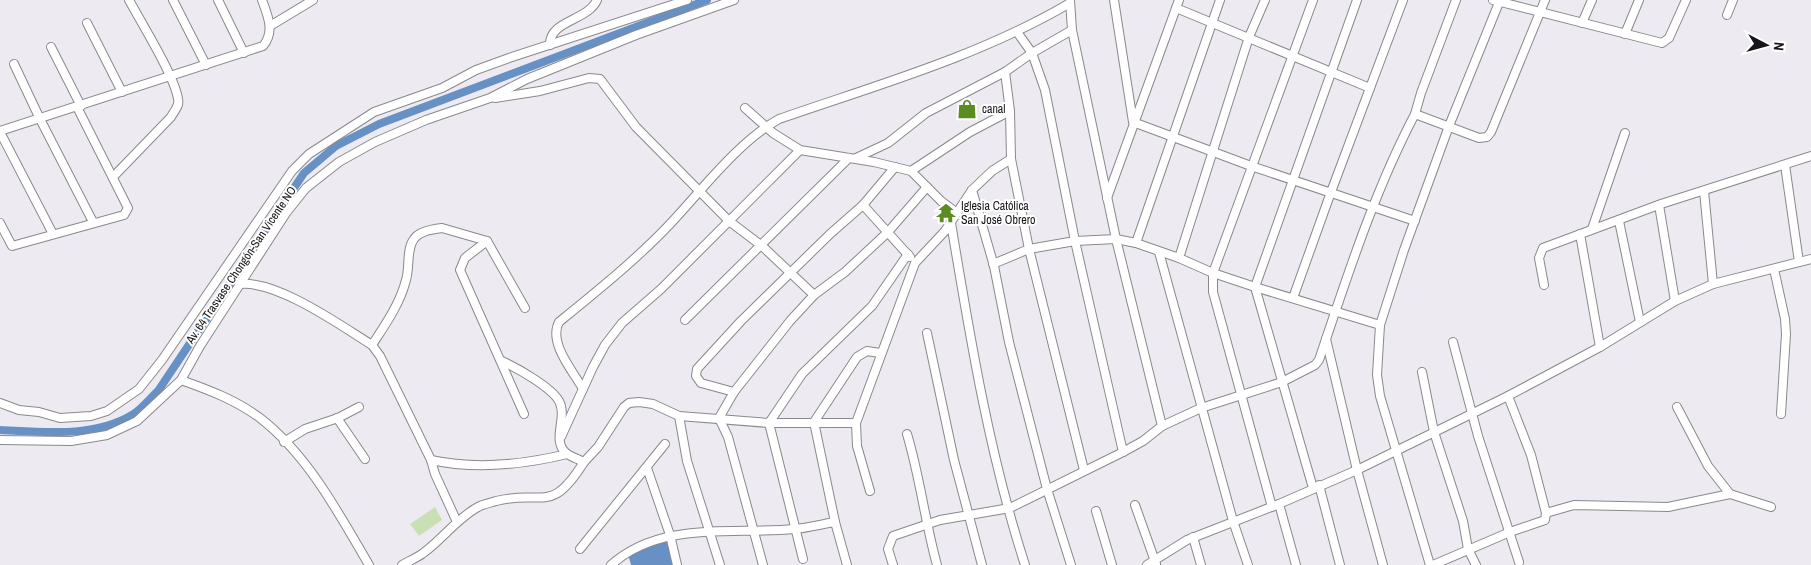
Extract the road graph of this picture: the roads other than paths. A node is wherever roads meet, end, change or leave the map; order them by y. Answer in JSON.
{"nodes":[{"id":1,"x":129,"y":0,"type":"edge"},
{"id":2,"x":173,"y":0,"type":"edge"},
{"id":3,"x":218,"y":0,"type":"edge"},
{"id":4,"x":262,"y":0,"type":"edge"},
{"id":5,"x":313,"y":0,"type":"edge"},
{"id":6,"x":597,"y":0,"type":"edge"},
{"id":7,"x":687,"y":0,"type":"edge"},
{"id":8,"x":734,"y":0,"type":"edge"},
{"id":9,"x":1114,"y":0,"type":"edge"},
{"id":10,"x":1220,"y":0,"type":"edge"},
{"id":11,"x":1265,"y":0,"type":"edge"},
{"id":12,"x":1313,"y":0,"type":"edge"},
{"id":13,"x":1358,"y":0,"type":"edge"},
{"id":14,"x":1403,"y":0,"type":"edge"},
{"id":15,"x":1456,"y":0,"type":"edge"},
{"id":16,"x":1545,"y":0,"type":"edge"},
{"id":17,"x":1592,"y":0,"type":"edge"},
{"id":18,"x":1639,"y":0,"type":"edge"},
{"id":19,"x":1686,"y":0,"type":"edge"},
{"id":20,"x":1733,"y":0,"type":"edge"},
{"id":21,"x":1497,"y":1,"type":"edge"},
{"id":22,"x":1070,"y":2,"type":"edge"},
{"id":23,"x":1177,"y":4,"type":"edge"},
{"id":24,"x":1540,"y":12,"type":"junction"},
{"id":25,"x":1727,"y":15,"type":"dead end"},
{"id":26,"x":87,"y":23,"type":"dead end"},
{"id":27,"x":1211,"y":23,"type":"junction"},
{"id":28,"x":1582,"y":23,"type":"junction"},
{"id":29,"x":270,"y":26,"type":"junction"},
{"id":30,"x":1072,"y":30,"type":"junction"},
{"id":31,"x":1016,"y":32,"type":"junction"},
{"id":32,"x":1625,"y":34,"type":"junction"},
{"id":33,"x":1249,"y":37,"type":"junction"},
{"id":34,"x":550,"y":45,"type":"junction"},
{"id":35,"x":51,"y":46,"type":"dead end"},
{"id":36,"x":244,"y":53,"type":"junction"},
{"id":37,"x":1032,"y":53,"type":"junction"},
{"id":38,"x":1291,"y":55,"type":"junction"},
{"id":39,"x":14,"y":64,"type":"dead end"},
{"id":40,"x":206,"y":66,"type":"junction"},
{"id":41,"x":1005,"y":72,"type":"junction"},
{"id":42,"x":1332,"y":72,"type":"junction"},
{"id":43,"x":170,"y":77,"type":"junction"},
{"id":44,"x":1370,"y":88,"type":"junction"},
{"id":45,"x":122,"y":92,"type":"junction"},
{"id":46,"x":490,"y":98,"type":"junction"},
{"id":47,"x":79,"y":106,"type":"junction"},
{"id":48,"x":745,"y":108,"type":"dead end"},
{"id":49,"x":1010,"y":111,"type":"junction"},
{"id":50,"x":1415,"y":114,"type":"junction"},
{"id":51,"x":40,"y":120,"type":"junction"},
{"id":52,"x":1133,"y":122,"type":"junction"},
{"id":53,"x":1449,"y":126,"type":"junction"},
{"id":54,"x":765,"y":127,"type":"junction"},
{"id":55,"x":0,"y":131,"type":"edge"},
{"id":56,"x":1625,"y":133,"type":"dead end"},
{"id":57,"x":1173,"y":136,"type":"junction"},
{"id":58,"x":800,"y":150,"type":"junction"},
{"id":59,"x":1213,"y":150,"type":"junction"},
{"id":60,"x":1811,"y":156,"type":"edge"},
{"id":61,"x":852,"y":158,"type":"junction"},
{"id":62,"x":1011,"y":159,"type":"junction"},
{"id":63,"x":1785,"y":165,"type":"junction"},
{"id":64,"x":1251,"y":166,"type":"junction"},
{"id":65,"x":895,"y":167,"type":"junction"},
{"id":66,"x":911,"y":172,"type":"junction"},
{"id":67,"x":113,"y":177,"type":"junction"},
{"id":68,"x":1292,"y":179,"type":"junction"},
{"id":69,"x":927,"y":188,"type":"junction"},
{"id":70,"x":700,"y":190,"type":"junction"},
{"id":71,"x":972,"y":190,"type":"junction"},
{"id":72,"x":1704,"y":191,"type":"junction"},
{"id":73,"x":1331,"y":192,"type":"junction"},
{"id":74,"x":1107,"y":198,"type":"junction"},
{"id":75,"x":863,"y":205,"type":"junction"},
{"id":76,"x":1659,"y":205,"type":"junction"},
{"id":77,"x":1373,"y":206,"type":"junction"},
{"id":78,"x":957,"y":213,"type":"junction"},
{"id":79,"x":729,"y":221,"type":"junction"},
{"id":80,"x":1415,"y":221,"type":"junction"},
{"id":81,"x":1619,"y":221,"type":"junction"},
{"id":82,"x":92,"y":222,"type":"junction"},
{"id":83,"x":951,"y":222,"type":"junction"},
{"id":84,"x":0,"y":223,"type":"edge"},
{"id":85,"x":1592,"y":229,"type":"junction"},
{"id":86,"x":888,"y":232,"type":"junction"},
{"id":87,"x":53,"y":234,"type":"junction"},
{"id":88,"x":1580,"y":234,"type":"junction"},
{"id":89,"x":1116,"y":239,"type":"junction"},
{"id":90,"x":487,"y":241,"type":"junction"},
{"id":91,"x":1075,"y":241,"type":"junction"},
{"id":92,"x":1136,"y":243,"type":"junction"},
{"id":93,"x":762,"y":246,"type":"junction"},
{"id":94,"x":1029,"y":248,"type":"junction"},
{"id":95,"x":1159,"y":252,"type":"junction"},
{"id":96,"x":908,"y":254,"type":"junction"},
{"id":97,"x":1179,"y":258,"type":"junction"},
{"id":98,"x":1811,"y":259,"type":"edge"},
{"id":99,"x":915,"y":262,"type":"junction"},
{"id":100,"x":1799,"y":262,"type":"junction"},
{"id":101,"x":993,"y":264,"type":"junction"},
{"id":102,"x":1774,"y":269,"type":"junction"},
{"id":103,"x":792,"y":272,"type":"junction"},
{"id":104,"x":1213,"y":273,"type":"junction"},
{"id":105,"x":241,"y":284,"type":"junction"},
{"id":106,"x":1713,"y":284,"type":"junction"},
{"id":107,"x":1544,"y":285,"type":"dead end"},
{"id":108,"x":1255,"y":286,"type":"junction"},
{"id":109,"x":814,"y":295,"type":"junction"},
{"id":110,"x":1293,"y":298,"type":"junction"},
{"id":111,"x":1675,"y":301,"type":"junction"},
{"id":112,"x":525,"y":308,"type":"dead end"},
{"id":113,"x":1334,"y":312,"type":"junction"},
{"id":114,"x":685,"y":320,"type":"dead end"},
{"id":115,"x":1640,"y":322,"type":"junction"},
{"id":116,"x":1380,"y":325,"type":"junction"},
{"id":117,"x":927,"y":333,"type":"dead end"},
{"id":118,"x":1326,"y":339,"type":"junction"},
{"id":119,"x":1453,"y":342,"type":"dead end"},
{"id":120,"x":372,"y":345,"type":"junction"},
{"id":121,"x":1600,"y":347,"type":"junction"},
{"id":122,"x":880,"y":354,"type":"junction"},
{"id":123,"x":502,"y":361,"type":"junction"},
{"id":124,"x":1422,"y":372,"type":"dead end"},
{"id":125,"x":181,"y":380,"type":"junction"},
{"id":126,"x":1282,"y":382,"type":"junction"},
{"id":127,"x":583,"y":389,"type":"junction"},
{"id":128,"x":734,"y":392,"type":"junction"},
{"id":129,"x":1242,"y":395,"type":"junction"},
{"id":130,"x":1508,"y":396,"type":"junction"},
{"id":131,"x":0,"y":402,"type":"edge"},
{"id":132,"x":359,"y":407,"type":"dead end"},
{"id":133,"x":1677,"y":407,"type":"dead end"},
{"id":134,"x":1201,"y":408,"type":"junction"},
{"id":135,"x":1472,"y":412,"type":"junction"},
{"id":136,"x":524,"y":414,"type":"dead end"},
{"id":137,"x":1781,"y":414,"type":"dead end"},
{"id":138,"x":679,"y":416,"type":"junction"},
{"id":139,"x":337,"y":418,"type":"junction"},
{"id":140,"x":719,"y":418,"type":"junction"},
{"id":141,"x":814,"y":422,"type":"junction"},
{"id":142,"x":768,"y":423,"type":"junction"},
{"id":143,"x":856,"y":423,"type":"junction"},
{"id":144,"x":1162,"y":426,"type":"junction"},
{"id":145,"x":1434,"y":432,"type":"junction"},
{"id":146,"x":908,"y":434,"type":"dead end"},
{"id":147,"x":0,"y":440,"type":"edge"},
{"id":148,"x":284,"y":442,"type":"junction"},
{"id":149,"x":559,"y":442,"type":"junction"},
{"id":150,"x":665,"y":444,"type":"dead end"},
{"id":151,"x":1396,"y":451,"type":"junction"},
{"id":152,"x":1123,"y":452,"type":"junction"},
{"id":153,"x":567,"y":454,"type":"junction"},
{"id":154,"x":364,"y":460,"type":"dead end"},
{"id":155,"x":431,"y":460,"type":"junction"},
{"id":156,"x":584,"y":462,"type":"junction"},
{"id":157,"x":648,"y":468,"type":"junction"},
{"id":158,"x":1084,"y":470,"type":"junction"},
{"id":159,"x":1357,"y":470,"type":"junction"},
{"id":160,"x":1316,"y":486,"type":"junction"},
{"id":161,"x":1047,"y":489,"type":"junction"},
{"id":162,"x":870,"y":491,"type":"dead end"},
{"id":163,"x":1730,"y":494,"type":"junction"},
{"id":164,"x":1135,"y":504,"type":"dead end"},
{"id":165,"x":1276,"y":505,"type":"junction"},
{"id":166,"x":1771,"y":507,"type":"dead end"},
{"id":167,"x":1010,"y":508,"type":"junction"},
{"id":168,"x":1096,"y":511,"type":"dead end"},
{"id":169,"x":1546,"y":513,"type":"junction"},
{"id":170,"x":968,"y":516,"type":"junction"},
{"id":171,"x":457,"y":522,"type":"junction"},
{"id":172,"x":835,"y":522,"type":"junction"},
{"id":173,"x":1233,"y":522,"type":"junction"},
{"id":174,"x":926,"y":524,"type":"junction"},
{"id":175,"x":795,"y":529,"type":"junction"},
{"id":176,"x":710,"y":531,"type":"junction"},
{"id":177,"x":754,"y":531,"type":"junction"},
{"id":178,"x":1510,"y":532,"type":"junction"},
{"id":179,"x":670,"y":535,"type":"junction"},
{"id":180,"x":1194,"y":538,"type":"junction"},
{"id":181,"x":1468,"y":549,"type":"junction"},
{"id":182,"x":580,"y":550,"type":"dead end"},
{"id":183,"x":803,"y":559,"type":"dead end"},
{"id":184,"x":1519,"y":562,"type":"dead end"},
{"id":185,"x":1155,"y":563,"type":"edge"},
{"id":186,"x":369,"y":565,"type":"edge"},
{"id":187,"x":402,"y":565,"type":"edge"},
{"id":188,"x":611,"y":565,"type":"edge"},
{"id":189,"x":677,"y":565,"type":"edge"},
{"id":190,"x":720,"y":565,"type":"edge"},
{"id":191,"x":763,"y":565,"type":"edge"},
{"id":192,"x":847,"y":565,"type":"edge"},
{"id":193,"x":893,"y":565,"type":"edge"},
{"id":194,"x":938,"y":565,"type":"edge"},
{"id":195,"x":982,"y":565,"type":"edge"},
{"id":196,"x":1025,"y":565,"type":"edge"},
{"id":197,"x":1071,"y":565,"type":"edge"},
{"id":198,"x":1112,"y":565,"type":"edge"},
{"id":199,"x":1147,"y":565,"type":"edge"},
{"id":200,"x":1202,"y":565,"type":"edge"},
{"id":201,"x":1248,"y":565,"type":"edge"},
{"id":202,"x":1296,"y":565,"type":"edge"},
{"id":203,"x":1340,"y":565,"type":"edge"},
{"id":204,"x":1383,"y":565,"type":"edge"},
{"id":205,"x":1431,"y":565,"type":"edge"},
{"id":206,"x":1476,"y":565,"type":"edge"}],
"edges":[{"from":1,"to":43,"type":"street"},
{"from":2,"to":40,"type":"street"},
{"from":3,"to":36,"type":"street"},
{"from":4,"to":29,"type":"street"},
{"from":5,"to":29,"type":"street"},
{"from":6,"to":34,"type":"street"},
{"from":7,"to":34,"type":"street"},
{"from":8,"to":46,"type":"street","name":"Av. 64 Trasvase Chongón-San Vicente NO"},
{"from":9,"to":52,"type":"street"},
{"from":10,"to":27,"type":"street"},
{"from":11,"to":33,"type":"street"},
{"from":12,"to":38,"type":"street"},
{"from":13,"to":42,"type":"street"},
{"from":14,"to":44,"type":"street"},
{"from":15,"to":50,"type":"street"},
{"from":16,"to":24,"type":"street"},
{"from":17,"to":28,"type":"street"},
{"from":18,"to":32,"type":"street"},
{"from":19,"to":32,"type":"street"},
{"from":20,"to":25,"type":"street"},
{"from":21,"to":24,"type":"street"},
{"from":21,"to":53,"type":"street"},
{"from":22,"to":30,"type":"street"},
{"from":22,"to":31,"type":"street"},
{"from":23,"to":27,"type":"street"},
{"from":23,"to":52,"type":"street"},
{"from":24,"to":28,"type":"street"},
{"from":24,"to":53,"type":"street"},
{"from":26,"to":45,"type":"street"},
{"from":27,"to":33,"type":"street"},
{"from":27,"to":57,"type":"street"},
{"from":28,"to":32,"type":"street"},
{"from":29,"to":36,"type":"street"},
{"from":30,"to":37,"type":"street"},
{"from":30,"to":74,"type":"street"},
{"from":31,"to":37,"type":"street"},
{"from":31,"to":54,"type":"street"},
{"from":33,"to":38,"type":"street"},
{"from":33,"to":59,"type":"street"},
{"from":34,"to":131,"type":"street"},
{"from":35,"to":47,"type":"street"},
{"from":36,"to":40,"type":"street"},
{"from":37,"to":41,"type":"street"},
{"from":37,"to":91,"type":"street"},
{"from":38,"to":42,"type":"street"},
{"from":38,"to":64,"type":"street"},
{"from":39,"to":51,"type":"street"},
{"from":40,"to":43,"type":"street"},
{"from":41,"to":49,"type":"street"},
{"from":41,"to":61,"type":"street"},
{"from":42,"to":44,"type":"street"},
{"from":42,"to":68,"type":"street"},
{"from":43,"to":45,"type":"street"},
{"from":43,"to":67,"type":"street"},
{"from":44,"to":73,"type":"street"},
{"from":45,"to":47,"type":"street"},
{"from":46,"to":70,"type":"street"},
{"from":46,"to":105,"type":"street","name":"Av. 64 Trasvase Chongón-San Vicente NO"},
{"from":47,"to":51,"type":"street"},
{"from":47,"to":67,"type":"street"},
{"from":48,"to":54,"type":"street"},
{"from":49,"to":62,"type":"street"},
{"from":49,"to":66,"type":"street"},
{"from":50,"to":53,"type":"street"},
{"from":50,"to":77,"type":"street"},
{"from":51,"to":55,"type":"street"},
{"from":51,"to":82,"type":"street"},
{"from":52,"to":57,"type":"street"},
{"from":52,"to":74,"type":"street"},
{"from":53,"to":80,"type":"street"},
{"from":54,"to":58,"type":"street"},
{"from":54,"to":70,"type":"street"},
{"from":55,"to":87,"type":"street"},
{"from":56,"to":85,"type":"street"},
{"from":57,"to":59,"type":"street"},
{"from":57,"to":92,"type":"street"},
{"from":58,"to":61,"type":"street"},
{"from":58,"to":79,"type":"street"},
{"from":59,"to":64,"type":"street"},
{"from":59,"to":97,"type":"street"},
{"from":60,"to":63,"type":"street"},
{"from":61,"to":65,"type":"street"},
{"from":61,"to":93,"type":"street"},
{"from":62,"to":71,"type":"street"},
{"from":62,"to":94,"type":"street"},
{"from":63,"to":72,"type":"street"},
{"from":63,"to":100,"type":"street"},
{"from":64,"to":68,"type":"street"},
{"from":64,"to":104,"type":"street"},
{"from":65,"to":66,"type":"street"},
{"from":65,"to":75,"type":"street"},
{"from":66,"to":69,"type":"street"},
{"from":67,"to":82,"type":"street"},
{"from":68,"to":73,"type":"street"},
{"from":68,"to":108,"type":"street"},
{"from":69,"to":78,"type":"street"},
{"from":69,"to":86,"type":"street"},
{"from":70,"to":79,"type":"street"},
{"from":70,"to":127,"type":"street"},
{"from":71,"to":78,"type":"street"},
{"from":71,"to":101,"type":"street"},
{"from":72,"to":76,"type":"street"},
{"from":72,"to":106,"type":"street"},
{"from":73,"to":77,"type":"street"},
{"from":73,"to":110,"type":"street"},
{"from":74,"to":89,"type":"street"},
{"from":75,"to":86,"type":"street"},
{"from":75,"to":103,"type":"street"},
{"from":76,"to":81,"type":"street"},
{"from":76,"to":111,"type":"street"},
{"from":77,"to":80,"type":"street"},
{"from":77,"to":113,"type":"street"},
{"from":78,"to":83,"type":"street"},
{"from":79,"to":93,"type":"street"},
{"from":79,"to":127,"type":"street"},
{"from":80,"to":116,"type":"street"},
{"from":81,"to":85,"type":"street"},
{"from":81,"to":115,"type":"street"},
{"from":82,"to":87,"type":"street"},
{"from":83,"to":99,"type":"street"},
{"from":83,"to":167,"type":"street"},
{"from":84,"to":87,"type":"street"},
{"from":85,"to":88,"type":"street"},
{"from":86,"to":96,"type":"street"},
{"from":86,"to":109,"type":"street"},
{"from":88,"to":107,"type":"street"},
{"from":88,"to":121,"type":"street"},
{"from":89,"to":91,"type":"street"},
{"from":89,"to":92,"type":"street"},
{"from":89,"to":144,"type":"street"},
{"from":90,"to":112,"type":"street"},
{"from":90,"to":120,"type":"street"},
{"from":90,"to":123,"type":"street"},
{"from":91,"to":94,"type":"street"},
{"from":91,"to":152,"type":"street"},
{"from":92,"to":95,"type":"street"},
{"from":93,"to":103,"type":"street"},
{"from":93,"to":114,"type":"street"},
{"from":94,"to":101,"type":"street"},
{"from":94,"to":158,"type":"street"},
{"from":95,"to":97,"type":"street"},
{"from":95,"to":134,"type":"street"},
{"from":96,"to":99,"type":"street"},
{"from":96,"to":142,"type":"street"},
{"from":97,"to":104,"type":"street"},
{"from":98,"to":100,"type":"street"},
{"from":99,"to":122,"type":"street"},
{"from":100,"to":102,"type":"street"},
{"from":101,"to":161,"type":"street"},
{"from":102,"to":106,"type":"street"},
{"from":102,"to":137,"type":"street"},
{"from":103,"to":109,"type":"street"},
{"from":103,"to":128,"type":"street"},
{"from":104,"to":108,"type":"street"},
{"from":104,"to":129,"type":"street"},
{"from":105,"to":120,"type":"street"},
{"from":105,"to":125,"type":"street","name":"Av. 64 Trasvase Chongón-San Vicente NO"},
{"from":106,"to":111,"type":"street"},
{"from":108,"to":110,"type":"street"},
{"from":108,"to":126,"type":"street"},
{"from":109,"to":128,"type":"street"},
{"from":110,"to":113,"type":"street"},
{"from":111,"to":115,"type":"street"},
{"from":113,"to":116,"type":"street"},
{"from":113,"to":118,"type":"street"},
{"from":115,"to":121,"type":"street"},
{"from":116,"to":151,"type":"street"},
{"from":117,"to":170,"type":"street"},
{"from":118,"to":126,"type":"street"},
{"from":118,"to":159,"type":"street"},
{"from":119,"to":135,"type":"street"},
{"from":120,"to":155,"type":"street"},
{"from":121,"to":130,"type":"street"},
{"from":122,"to":141,"type":"street"},
{"from":122,"to":143,"type":"street"},
{"from":123,"to":136,"type":"street"},
{"from":123,"to":149,"type":"street"},
{"from":124,"to":145,"type":"street"},
{"from":125,"to":147,"type":"street","name":"Av. 64 Trasvase Chongón-San Vicente NO"},
{"from":125,"to":148,"type":"street"},
{"from":126,"to":129,"type":"street"},
{"from":126,"to":160,"type":"street"},
{"from":127,"to":149,"type":"street"},
{"from":128,"to":140,"type":"street"},
{"from":129,"to":134,"type":"street"},
{"from":129,"to":165,"type":"street"},
{"from":130,"to":135,"type":"street"},
{"from":130,"to":169,"type":"street"},
{"from":132,"to":139,"type":"street"},
{"from":133,"to":163,"type":"street"},
{"from":134,"to":144,"type":"street"},
{"from":134,"to":173,"type":"street"},
{"from":135,"to":145,"type":"street"},
{"from":135,"to":178,"type":"street"},
{"from":138,"to":140,"type":"street"},
{"from":138,"to":156,"type":"street"},
{"from":138,"to":176,"type":"street"},
{"from":139,"to":148,"type":"street"},
{"from":139,"to":154,"type":"street"},
{"from":140,"to":142,"type":"street"},
{"from":140,"to":177,"type":"street"},
{"from":141,"to":142,"type":"street"},
{"from":141,"to":143,"type":"street"},
{"from":141,"to":172,"type":"street"},
{"from":142,"to":175,"type":"street"},
{"from":143,"to":162,"type":"street"},
{"from":144,"to":152,"type":"street"},
{"from":145,"to":151,"type":"street"},
{"from":145,"to":181,"type":"street"},
{"from":146,"to":174,"type":"street"},
{"from":148,"to":186,"type":"street"},
{"from":149,"to":153,"type":"street"},
{"from":150,"to":157,"type":"street"},
{"from":151,"to":159,"type":"street"},
{"from":151,"to":205,"type":"street"},
{"from":152,"to":158,"type":"street"},
{"from":153,"to":155,"type":"street"},
{"from":153,"to":156,"type":"street"},
{"from":155,"to":171,"type":"street"},
{"from":156,"to":171,"type":"street"},
{"from":157,"to":179,"type":"street"},
{"from":157,"to":182,"type":"street"},
{"from":158,"to":161,"type":"street"},
{"from":159,"to":160,"type":"street"},
{"from":159,"to":204,"type":"street"},
{"from":160,"to":165,"type":"street"},
{"from":160,"to":203,"type":"street"},
{"from":161,"to":167,"type":"street"},
{"from":161,"to":197,"type":"street"},
{"from":163,"to":166,"type":"street"},
{"from":163,"to":169,"type":"street"},
{"from":164,"to":185,"type":"street"},
{"from":165,"to":173,"type":"street"},
{"from":165,"to":202,"type":"street"},
{"from":167,"to":170,"type":"street"},
{"from":167,"to":196,"type":"street"},
{"from":168,"to":198,"type":"street"},
{"from":169,"to":178,"type":"street"},
{"from":170,"to":174,"type":"street"},
{"from":170,"to":195,"type":"street"},
{"from":171,"to":187,"type":"street"},
{"from":172,"to":175,"type":"street"},
{"from":172,"to":192,"type":"street"},
{"from":173,"to":180,"type":"street"},
{"from":173,"to":201,"type":"street"},
{"from":174,"to":193,"type":"street"},
{"from":174,"to":194,"type":"street"},
{"from":175,"to":177,"type":"street"},
{"from":175,"to":183,"type":"street"},
{"from":176,"to":177,"type":"street"},
{"from":176,"to":179,"type":"street"},
{"from":176,"to":190,"type":"street"},
{"from":177,"to":191,"type":"street"},
{"from":178,"to":181,"type":"street"},
{"from":178,"to":184,"type":"street"},
{"from":179,"to":188,"type":"street"},
{"from":179,"to":189,"type":"street"},
{"from":180,"to":185,"type":"street"},
{"from":180,"to":200,"type":"street"},
{"from":181,"to":205,"type":"street"},
{"from":181,"to":206,"type":"street"},
{"from":185,"to":199,"type":"street"}]}
